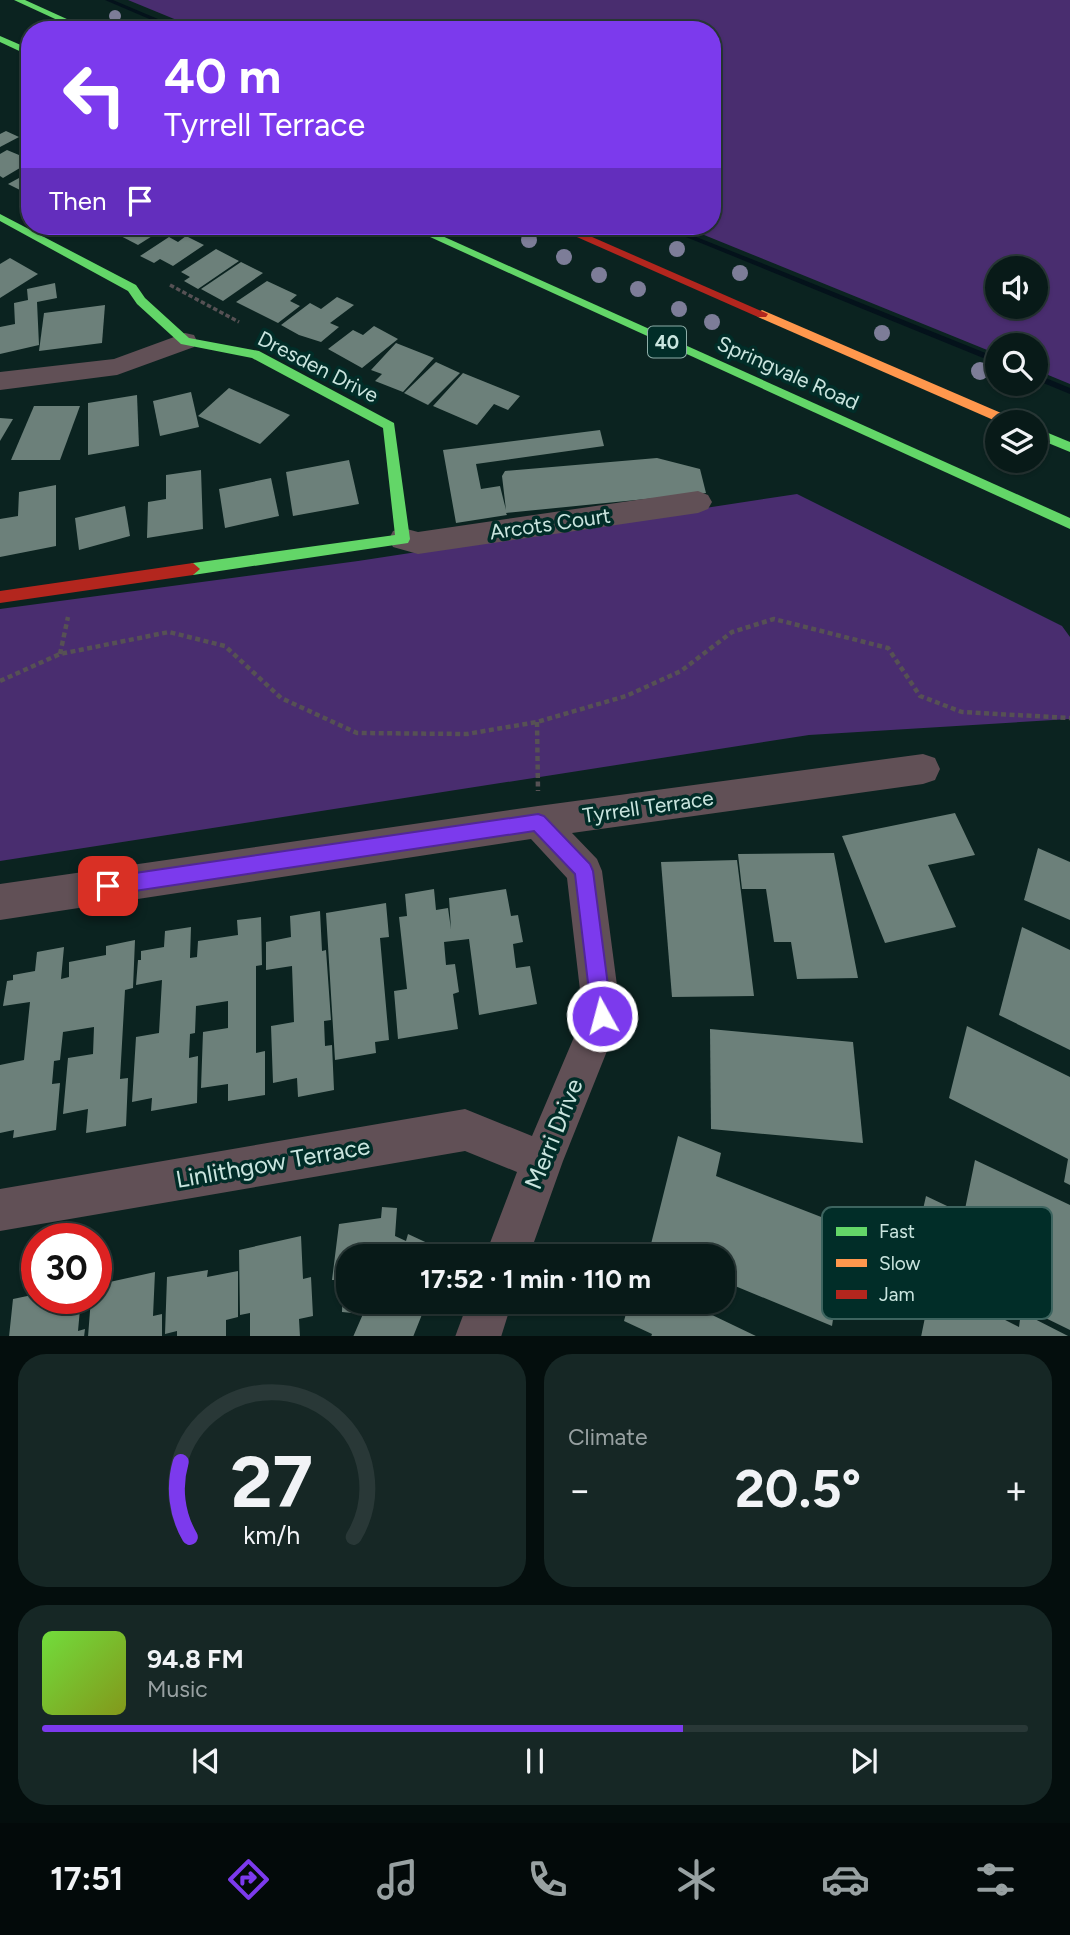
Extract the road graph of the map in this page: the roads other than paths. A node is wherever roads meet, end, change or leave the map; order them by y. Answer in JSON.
{"nodes":[{"id":1,"x":18,"y":0,"type":"edge"},
{"id":2,"x":66,"y":21,"type":"edge"},
{"id":3,"x":0,"y":39,"type":"edge"},
{"id":4,"x":21,"y":49,"type":"edge"},
{"id":5,"x":0,"y":217,"type":"edge"},
{"id":6,"x":21,"y":228,"type":"edge"},
{"id":7,"x":33,"y":235,"type":"edge"},
{"id":8,"x":431,"y":235,"type":"edge"},
{"id":9,"x":579,"y":235,"type":"edge"},
{"id":10,"x":185,"y":341,"type":"junction"},
{"id":11,"x":0,"y":381,"type":"edge"},
{"id":12,"x":985,"y":411,"type":"edge"},
{"id":13,"x":1048,"y":438,"type":"edge"},
{"id":14,"x":1070,"y":447,"type":"edge"},
{"id":15,"x":698,"y":502,"type":"dead end"},
{"id":16,"x":1070,"y":524,"type":"edge"},
{"id":17,"x":403,"y":539,"type":"junction"},
{"id":18,"x":0,"y":597,"type":"edge"},
{"id":19,"x":923,"y":769,"type":"dead end"},
{"id":20,"x":538,"y":822,"type":"junction"},
{"id":21,"x":0,"y":902,"type":"edge"},
{"id":22,"x":542,"y":1161,"type":"junction"},
{"id":23,"x":0,"y":1210,"type":"edge"},
{"id":24,"x":511,"y":1244,"type":"edge"},
{"id":25,"x":486,"y":1314,"type":"edge"},
{"id":26,"x":478,"y":1336,"type":"edge"}],
"edges":[{"from":1,"to":2,"type":"main road"},
{"from":3,"to":4,"type":"main road"},
{"from":5,"to":6,"type":"main road"},
{"from":7,"to":10,"type":"main road"},
{"from":8,"to":16,"type":"main road","name":"Springvale Road","number":"40"},
{"from":9,"to":12,"type":"main road","name":"Springvale Road"},
{"from":10,"to":11,"type":"street"},
{"from":10,"to":17,"type":"main road","name":"Dresden Drive"},
{"from":13,"to":14,"type":"main road"},
{"from":15,"to":17,"type":"street","name":"Arcots Court"},
{"from":17,"to":18,"type":"main road"},
{"from":19,"to":20,"type":"street","name":"Tyrrell Terrace"},
{"from":20,"to":21,"type":"street","name":"Tyrrell Terrace"},
{"from":20,"to":22,"type":"street","name":"Merri Drive"},
{"from":22,"to":23,"type":"street","name":"Linlithgow Terrace"},
{"from":22,"to":24,"type":"street","name":"Merri Drive"},
{"from":25,"to":26,"type":"street"}]}
